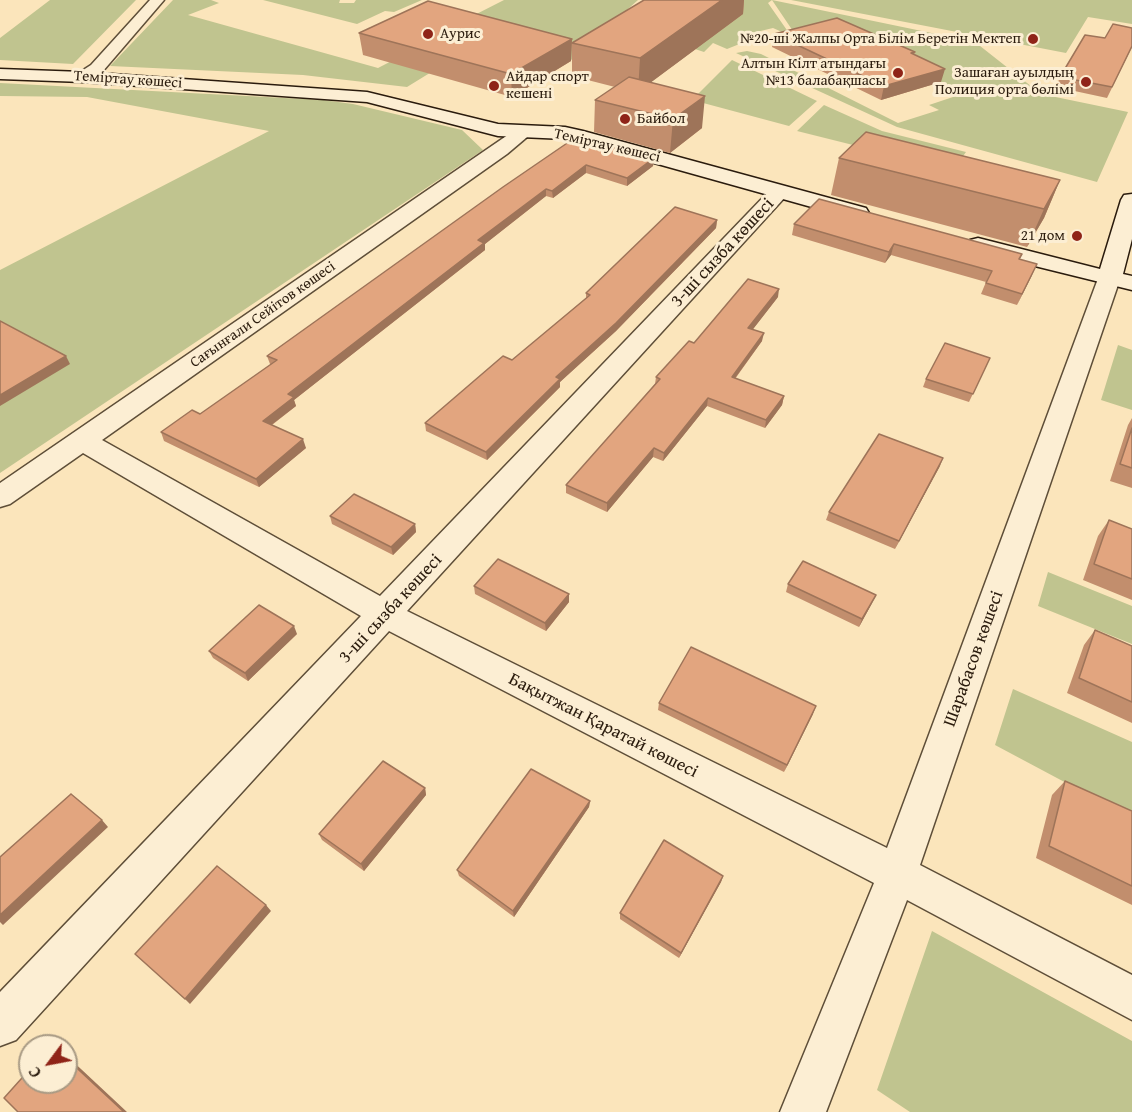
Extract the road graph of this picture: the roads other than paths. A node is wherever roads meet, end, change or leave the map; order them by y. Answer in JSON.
{"nodes":[{"id":1,"x":157,"y":0,"type":"edge"},
{"id":2,"x":0,"y":74,"type":"edge"},
{"id":3,"x":83,"y":77,"type":"junction"},
{"id":4,"x":524,"y":132,"type":"junction"},
{"id":5,"x":780,"y":191,"type":"junction"},
{"id":6,"x":1132,"y":200,"type":"edge"},
{"id":7,"x":882,"y":219,"type":"edge"},
{"id":8,"x":961,"y":241,"type":"edge"},
{"id":9,"x":1121,"y":280,"type":"edge"},
{"id":10,"x":82,"y":440,"type":"junction"},
{"id":11,"x":0,"y":497,"type":"edge"},
{"id":12,"x":386,"y":615,"type":"junction"},
{"id":13,"x":897,"y":874,"type":"junction"},
{"id":14,"x":1132,"y":998,"type":"edge"},
{"id":15,"x":0,"y":1024,"type":"edge"},
{"id":16,"x":802,"y":1112,"type":"edge"}],
"edges":[{"from":1,"to":3,"type":"street"},
{"from":2,"to":3,"type":"street","name":"Теміртау көшесі"},
{"from":3,"to":4,"type":"street","name":"Теміртау көшесі"},
{"from":4,"to":5,"type":"street","name":"Теміртау көшесі"},
{"from":4,"to":10,"type":"street","name":"Сағынғали Сейітов көшесі"},
{"from":5,"to":7,"type":"street","name":"Теміртау көшесі"},
{"from":5,"to":12,"type":"street","name":"3-ші сызба көшесі"},
{"from":6,"to":9,"type":"street","name":"Шарабасов көшесі"},
{"from":8,"to":9,"type":"street"},
{"from":9,"to":13,"type":"street","name":"Шарабасов көшесі"},
{"from":10,"to":11,"type":"street","name":"Сағынғали Сейітов көшесі"},
{"from":10,"to":12,"type":"street","name":"Бақытжан Қаратай көшесі"},
{"from":12,"to":13,"type":"street","name":"Бақытжан Қаратай көшесі"},
{"from":12,"to":15,"type":"street","name":"3-ші сызба көшесі"},
{"from":13,"to":14,"type":"street","name":"Бақытжан Қаратай көшесі"},
{"from":13,"to":16,"type":"street","name":"Шарабасов көшесі"}]}
